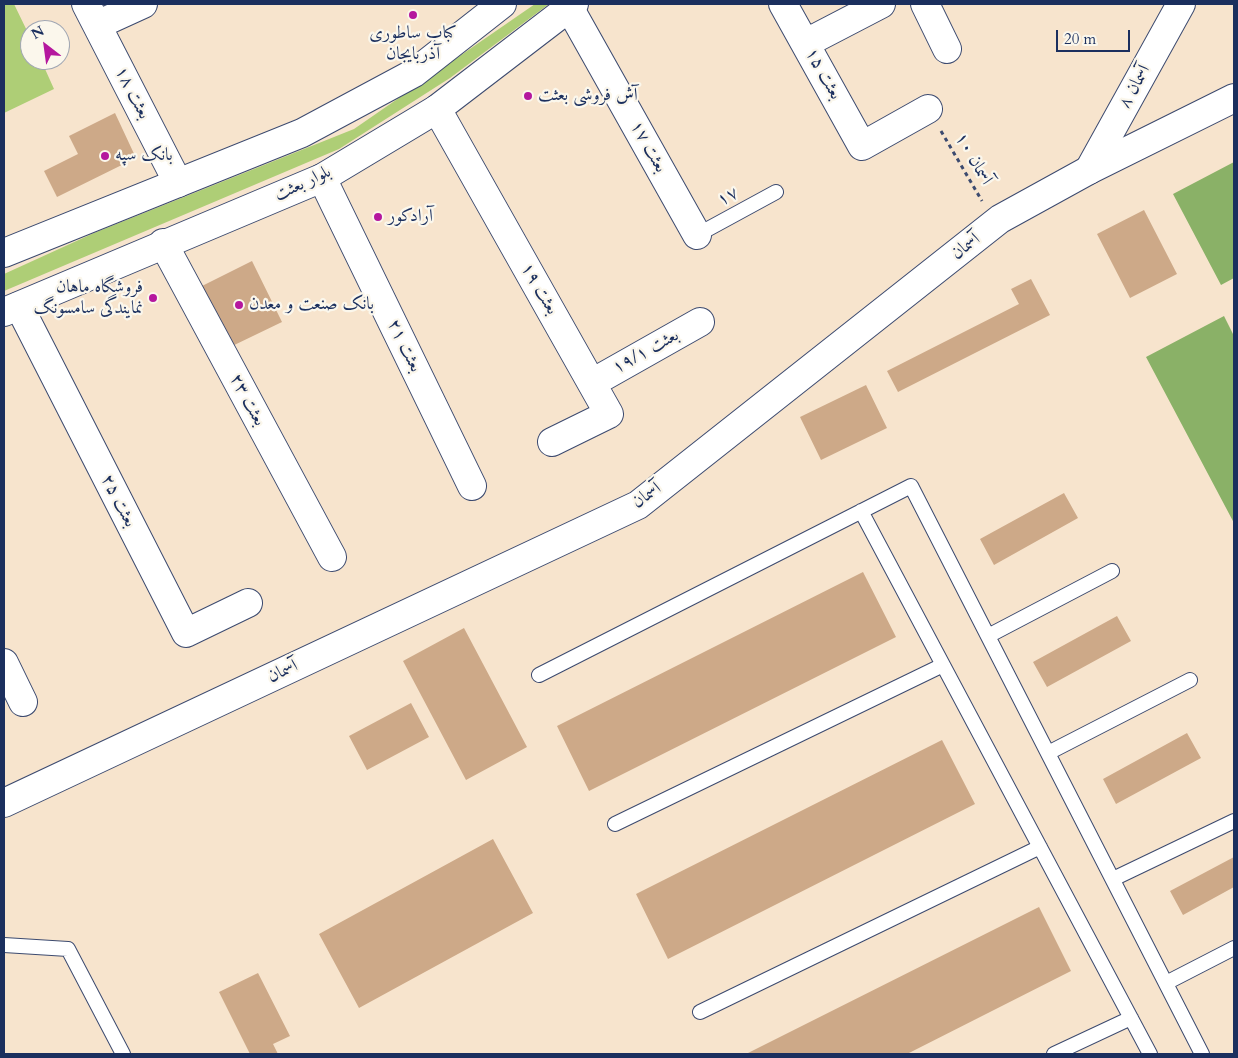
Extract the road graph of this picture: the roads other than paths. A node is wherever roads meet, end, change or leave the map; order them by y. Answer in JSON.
{"nodes":[{"id":1,"x":143,"y":4,"type":"edge"},
{"id":2,"x":502,"y":4,"type":"edge"},
{"id":3,"x":783,"y":4,"type":"edge"},
{"id":4,"x":881,"y":4,"type":"edge"},
{"id":5,"x":925,"y":4,"type":"edge"},
{"id":6,"x":1181,"y":4,"type":"edge"},
{"id":7,"x":571,"y":5,"type":"edge"},
{"id":8,"x":92,"y":15,"type":"edge"},
{"id":9,"x":806,"y":43,"type":"junction"},
{"id":10,"x":947,"y":49,"type":"dead end"},
{"id":11,"x":1234,"y":98,"type":"edge"},
{"id":12,"x":436,"y":109,"type":"junction"},
{"id":13,"x":928,"y":109,"type":"road end"},
{"id":14,"x":1089,"y":170,"type":"junction"},
{"id":15,"x":322,"y":178,"type":"junction"},
{"id":16,"x":178,"y":183,"type":"junction"},
{"id":17,"x":776,"y":192,"type":"dead end"},
{"id":18,"x":697,"y":235,"type":"joint"},
{"id":19,"x":163,"y":244,"type":"junction"},
{"id":20,"x":4,"y":254,"type":"edge"},
{"id":21,"x":11,"y":309,"type":"edge"},
{"id":22,"x":700,"y":322,"type":"dead end"},
{"id":23,"x":592,"y":383,"type":"junction"},
{"id":24,"x":552,"y":442,"type":"dead end"},
{"id":25,"x":472,"y":486,"type":"dead end"},
{"id":26,"x":861,"y":511,"type":"junction"},
{"id":27,"x":332,"y":557,"type":"dead end"},
{"id":28,"x":1112,"y":572,"type":"dead end"},
{"id":29,"x":248,"y":603,"type":"dead end"},
{"id":30,"x":988,"y":636,"type":"junction"},
{"id":31,"x":4,"y":663,"type":"edge"},
{"id":32,"x":943,"y":665,"type":"junction"},
{"id":33,"x":539,"y":675,"type":"dead end"},
{"id":34,"x":1190,"y":680,"type":"dead end"},
{"id":35,"x":23,"y":702,"type":"dead end"},
{"id":36,"x":1048,"y":753,"type":"junction"},
{"id":37,"x":4,"y":803,"type":"edge"},
{"id":38,"x":1234,"y":821,"type":"edge"},
{"id":39,"x":616,"y":824,"type":"dead end"},
{"id":40,"x":1040,"y":847,"type":"junction"},
{"id":41,"x":1113,"y":879,"type":"junction"},
{"id":42,"x":4,"y":946,"type":"edge"},
{"id":43,"x":1234,"y":948,"type":"edge"},
{"id":44,"x":1166,"y":983,"type":"junction"},
{"id":45,"x":700,"y":1012,"type":"dead end"},
{"id":46,"x":1131,"y":1018,"type":"junction"},
{"id":47,"x":123,"y":1054,"type":"edge"},
{"id":48,"x":1054,"y":1054,"type":"edge"},
{"id":49,"x":1150,"y":1054,"type":"edge"},
{"id":50,"x":1202,"y":1054,"type":"edge"}],
"edges":[{"from":1,"to":8,"type":"street"},
{"from":2,"to":16,"type":"street"},
{"from":3,"to":9,"type":"street","name":"بعثت ۱۵"},
{"from":4,"to":9,"type":"street"},
{"from":5,"to":10,"type":"street"},
{"from":6,"to":14,"type":"street","name":"۸ آسمان"},
{"from":7,"to":12,"type":"street","name":"بلوار بعثت"},
{"from":7,"to":18,"type":"street","name":"بعثت ۱۷"},
{"from":8,"to":16,"type":"street","name":"بعثت ۱۸"},
{"from":9,"to":13,"type":"street","name":"بعثت ۱۵"},
{"from":11,"to":14,"type":"street","name":"آسمان"},
{"from":12,"to":15,"type":"street","name":"بلوار بعثت"},
{"from":12,"to":23,"type":"street","name":"بعثت ۱۹"},
{"from":14,"to":37,"type":"street","name":"آسمان"},
{"from":15,"to":19,"type":"street","name":"بلوار بعثت"},
{"from":15,"to":25,"type":"street","name":"۲۱ بعثت"},
{"from":16,"to":20,"type":"street"},
{"from":17,"to":18,"type":"lane","name":"۱۷"},
{"from":19,"to":21,"type":"street","name":"بلوار بعثت"},
{"from":19,"to":27,"type":"street","name":"۲۳ بعثت"},
{"from":21,"to":29,"type":"street","name":"۲۵ بعثت"},
{"from":22,"to":23,"type":"street","name":"۱۹/۱ بعثت"},
{"from":23,"to":24,"type":"street","name":"بعثت ۱۹"},
{"from":26,"to":30,"type":"lane"},
{"from":26,"to":32,"type":"lane"},
{"from":26,"to":33,"type":"lane"},
{"from":28,"to":30,"type":"lane"},
{"from":30,"to":36,"type":"lane"},
{"from":31,"to":35,"type":"street"},
{"from":32,"to":39,"type":"lane"},
{"from":32,"to":40,"type":"lane"},
{"from":34,"to":36,"type":"lane"},
{"from":36,"to":41,"type":"lane"},
{"from":38,"to":41,"type":"lane"},
{"from":40,"to":45,"type":"lane"},
{"from":40,"to":46,"type":"lane"},
{"from":41,"to":44,"type":"lane"},
{"from":42,"to":47,"type":"lane"},
{"from":43,"to":44,"type":"lane"},
{"from":44,"to":50,"type":"lane"},
{"from":46,"to":48,"type":"lane"},
{"from":46,"to":49,"type":"lane"}]}
